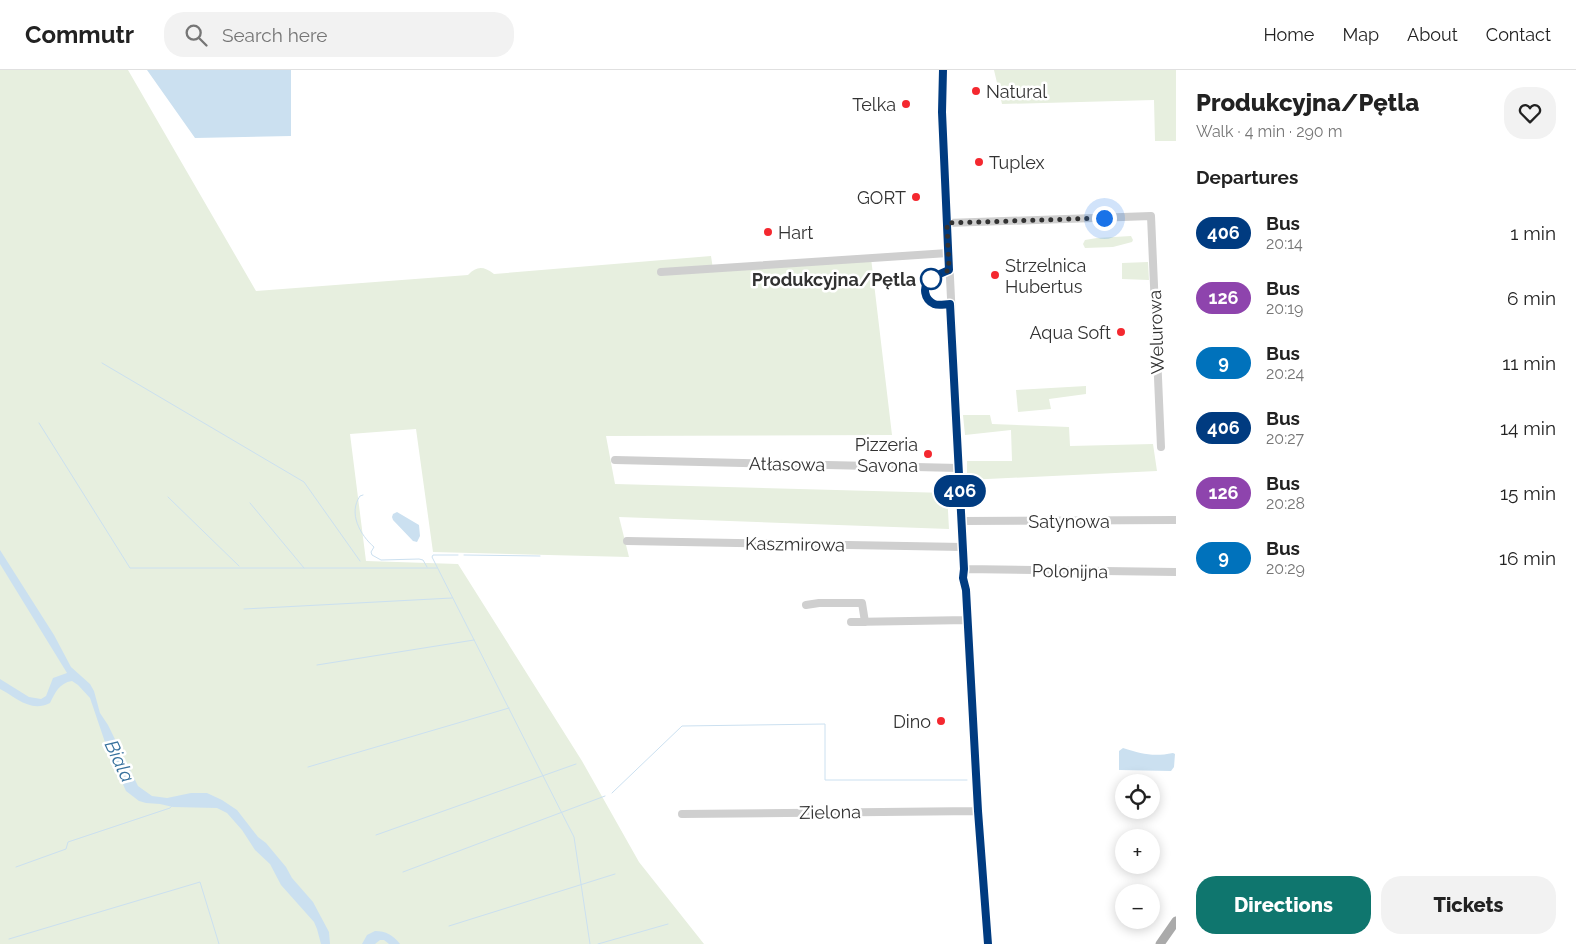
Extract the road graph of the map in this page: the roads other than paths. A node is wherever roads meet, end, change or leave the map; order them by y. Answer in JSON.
{"nodes":[{"id":1,"x":943,"y":70,"type":"edge"},
{"id":2,"x":947,"y":223,"type":"junction"},
{"id":3,"x":948,"y":253,"type":"junction"},
{"id":4,"x":661,"y":272,"type":"dead end"},
{"id":5,"x":1161,"y":447,"type":"dead end"},
{"id":6,"x":615,"y":460,"type":"dead end"},
{"id":7,"x":959,"y":468,"type":"junction"},
{"id":8,"x":1176,"y":520,"type":"edge"},
{"id":9,"x":962,"y":521,"type":"junction"},
{"id":10,"x":627,"y":541,"type":"dead end"},
{"id":11,"x":963,"y":547,"type":"junction"},
{"id":12,"x":964,"y":569,"type":"junction"},
{"id":13,"x":1176,"y":572,"type":"edge"},
{"id":14,"x":806,"y":605,"type":"dead end"},
{"id":15,"x":968,"y":620,"type":"junction"},
{"id":16,"x":851,"y":622,"type":"dead end"},
{"id":17,"x":865,"y":622,"type":"junction"},
{"id":18,"x":978,"y":811,"type":"junction"},
{"id":19,"x":682,"y":814,"type":"dead end"},
{"id":20,"x":1176,"y":921,"type":"edge"},
{"id":21,"x":988,"y":944,"type":"edge"},
{"id":22,"x":1160,"y":944,"type":"edge"}],
"edges":[{"from":1,"to":2,"type":"street"},
{"from":2,"to":3,"type":"street"},
{"from":2,"to":5,"type":"street","name":"Welurowa"},
{"from":3,"to":4,"type":"street"},
{"from":3,"to":7,"type":"street"},
{"from":6,"to":7,"type":"street","name":"Atłasowa"},
{"from":7,"to":9,"type":"street"},
{"from":8,"to":9,"type":"street","name":"Satynowa"},
{"from":9,"to":11,"type":"street"},
{"from":10,"to":11,"type":"street","name":"Kaszmirowa"},
{"from":11,"to":12,"type":"street"},
{"from":12,"to":13,"type":"street","name":"Polonijna"},
{"from":12,"to":15,"type":"street"},
{"from":14,"to":17,"type":"street"},
{"from":15,"to":17,"type":"street"},
{"from":15,"to":18,"type":"street"},
{"from":16,"to":17,"type":"street"},
{"from":18,"to":19,"type":"street","name":"Zielona"},
{"from":18,"to":21,"type":"street"},
{"from":20,"to":22,"type":"main road"}]}
